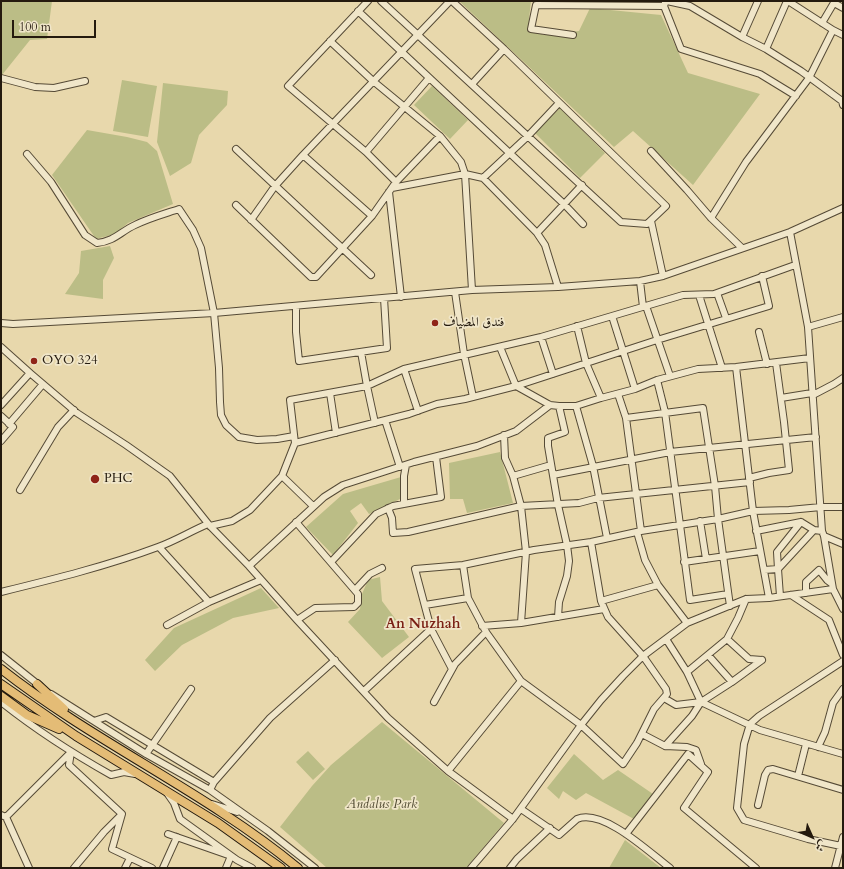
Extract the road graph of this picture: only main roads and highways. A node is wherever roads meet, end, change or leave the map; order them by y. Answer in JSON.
{"nodes":[{"id":1,"x":1,"y":669,"type":"edge"},
{"id":2,"x":1,"y":684,"type":"edge"},
{"id":3,"x":37,"y":684,"type":"road end"},
{"id":4,"x":1,"y":696,"type":"edge"},
{"id":5,"x":80,"y":725,"type":"junction"},
{"id":6,"x":76,"y":736,"type":"junction"},
{"id":7,"x":281,"y":868,"type":"edge"},
{"id":8,"x":298,"y":868,"type":"edge"}],
"edges":[{"from":1,"to":5,"type":"main road"},
{"from":2,"to":6,"type":"main road"},
{"from":3,"to":5,"type":"main road"},
{"from":4,"to":6,"type":"main road"},
{"from":5,"to":8,"type":"main road"},
{"from":6,"to":7,"type":"main road"}]}
